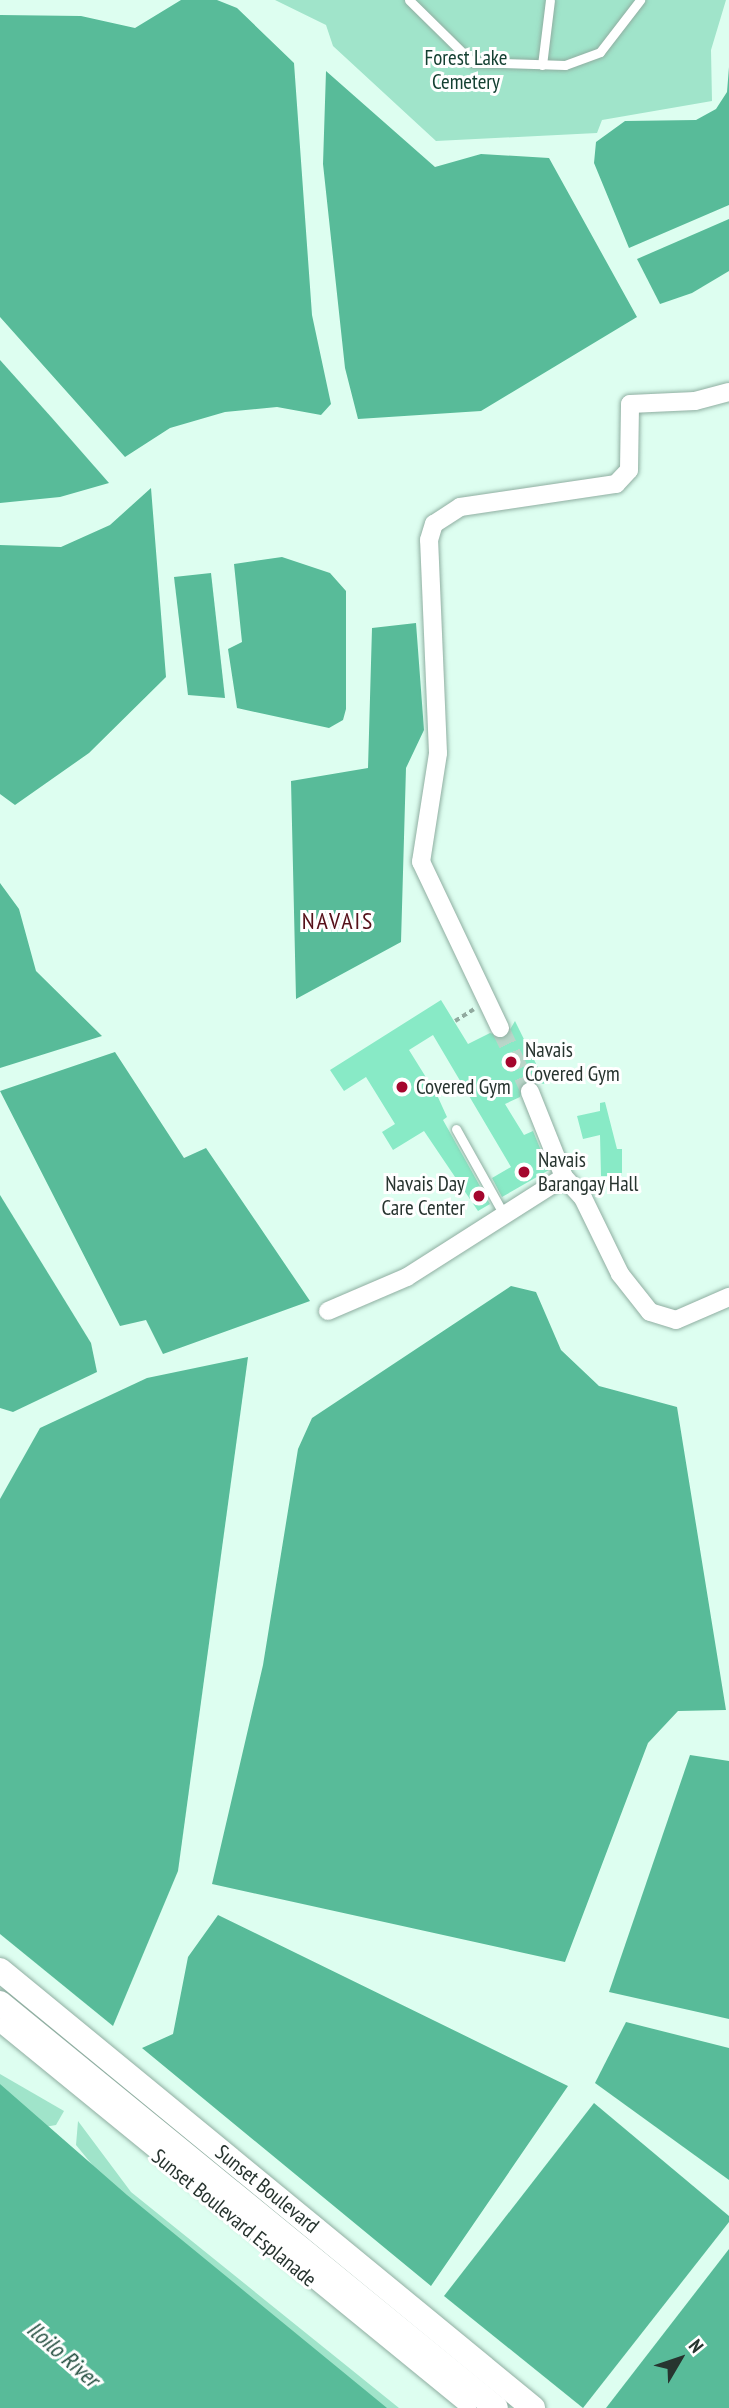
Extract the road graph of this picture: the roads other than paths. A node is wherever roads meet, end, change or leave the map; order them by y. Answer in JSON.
{"nodes":[{"id":1,"x":409,"y":0,"type":"edge"},
{"id":2,"x":550,"y":0,"type":"edge"},
{"id":3,"x":640,"y":0,"type":"edge"},
{"id":4,"x":542,"y":65,"type":"junction"},
{"id":5,"x":729,"y":392,"type":"edge"},
{"id":6,"x":500,"y":1028,"type":"tunnel mouth"},
{"id":7,"x":530,"y":1092,"type":"tunnel mouth"},
{"id":8,"x":456,"y":1129,"type":"dead end"},
{"id":9,"x":564,"y":1177,"type":"junction"},
{"id":10,"x":503,"y":1213,"type":"junction"},
{"id":11,"x":729,"y":1297,"type":"edge"},
{"id":12,"x":328,"y":1311,"type":"dead end"},
{"id":13,"x":0,"y":1970,"type":"edge"},
{"id":14,"x":0,"y":2003,"type":"edge"},
{"id":15,"x":0,"y":2025,"type":"edge"},
{"id":16,"x":501,"y":2402,"type":"edge"},
{"id":17,"x":469,"y":2408,"type":"edge"},
{"id":18,"x":533,"y":2408,"type":"edge"}],
"edges":[{"from":1,"to":4,"type":"lane"},
{"from":2,"to":4,"type":"lane"},
{"from":3,"to":4,"type":"lane"},
{"from":5,"to":6,"type":"street"},
{"from":7,"to":9,"type":"street"},
{"from":8,"to":10,"type":"lane"},
{"from":9,"to":10,"type":"street"},
{"from":9,"to":11,"type":"street"},
{"from":10,"to":12,"type":"street"},
{"from":13,"to":16,"type":"main road","name":"Sunset Boulevard"},
{"from":14,"to":16,"type":"main road","name":"Sunset Boulevard"},
{"from":15,"to":17,"type":"street","name":"Sunset Boulevard Esplanade"},
{"from":16,"to":18,"type":"main road","name":"Sunset Boulevard"}]}
